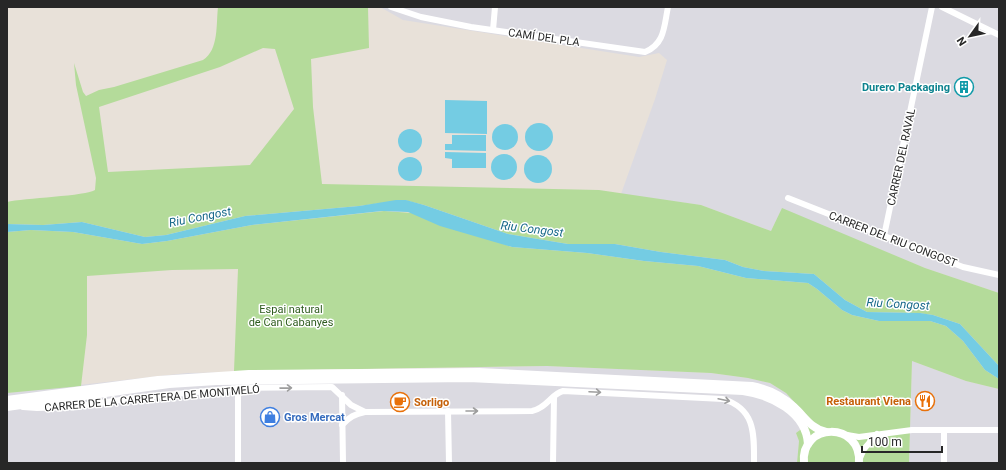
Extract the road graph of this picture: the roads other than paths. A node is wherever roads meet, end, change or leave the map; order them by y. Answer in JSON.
{"nodes":[{"id":1,"x":391,"y":7,"type":"edge"},
{"id":2,"x":495,"y":7,"type":"edge"},
{"id":3,"x":668,"y":7,"type":"edge"},
{"id":4,"x":932,"y":7,"type":"edge"},
{"id":5,"x":942,"y":7,"type":"edge"},
{"id":6,"x":493,"y":30,"type":"junction"},
{"id":7,"x":999,"y":35,"type":"edge"},
{"id":8,"x":788,"y":198,"type":"dead end"},
{"id":9,"x":884,"y":236,"type":"junction"},
{"id":10,"x":999,"y":276,"type":"edge"},
{"id":11,"x":238,"y":388,"type":"junction"},
{"id":12,"x":342,"y":395,"type":"junction"},
{"id":13,"x":554,"y":397,"type":"junction"},
{"id":14,"x":9,"y":404,"type":"edge"},
{"id":15,"x":448,"y":411,"type":"junction"},
{"id":16,"x":365,"y":412,"type":"junction"},
{"id":17,"x":342,"y":425,"type":"junction"},
{"id":18,"x":944,"y":430,"type":"junction"},
{"id":19,"x":999,"y":430,"type":"edge"},
{"id":20,"x":826,"y":432,"type":"junction"},
{"id":21,"x":844,"y":434,"type":"junction"},
{"id":22,"x":877,"y":434,"type":"junction"},
{"id":23,"x":808,"y":444,"type":"junction"},
{"id":24,"x":860,"y":460,"type":"edge"},
{"id":25,"x":238,"y":463,"type":"edge"},
{"id":26,"x":343,"y":463,"type":"edge"},
{"id":27,"x":449,"y":463,"type":"edge"},
{"id":28,"x":553,"y":463,"type":"edge"},
{"id":29,"x":754,"y":463,"type":"edge"},
{"id":30,"x":804,"y":463,"type":"edge"},
{"id":31,"x":944,"y":463,"type":"edge"}],
"edges":[{"from":1,"to":6,"type":"street","name":"CAMÍ DEL PLA"},
{"from":2,"to":6,"type":"street"},
{"from":3,"to":6,"type":"street","name":"CAMÍ DEL PLA"},
{"from":4,"to":9,"type":"street","name":"CARRER DEL RAVAL"},
{"from":5,"to":7,"type":"street"},
{"from":8,"to":9,"type":"street","name":"CARRER DEL RIU CONGOST"},
{"from":9,"to":10,"type":"street","name":"CARRER DEL RIU CONGOST"},
{"from":11,"to":12,"type":"street","name":"CARRER DE LA CARRETERA DE MONTMELÓ","one_way":true},
{"from":11,"to":14,"type":"street","name":"CARRER DE LA CARRETERA DE MONTMELÓ"},
{"from":11,"to":25,"type":"street"},
{"from":12,"to":16,"type":"street","name":"CARRER DE LA CARRETERA DE MONTMELÓ"},
{"from":12,"to":17,"type":"street"},
{"from":15,"to":13,"type":"street","one_way":true},
{"from":13,"to":28,"type":"street"},
{"from":13,"to":29,"type":"street","one_way":true},
{"from":14,"to":20,"type":"street"},
{"from":14,"to":23,"type":"street"},
{"from":15,"to":16,"type":"street"},
{"from":15,"to":27,"type":"street"},
{"from":16,"to":17,"type":"street"},
{"from":17,"to":26,"type":"street"},
{"from":18,"to":19,"type":"street"},
{"from":18,"to":22,"type":"street"},
{"from":18,"to":31,"type":"street"},
{"from":20,"to":21,"type":"street"},
{"from":20,"to":23,"type":"street"},
{"from":21,"to":22,"type":"street"},
{"from":21,"to":24,"type":"street"},
{"from":22,"to":24,"type":"street"},
{"from":23,"to":30,"type":"street"}]}
